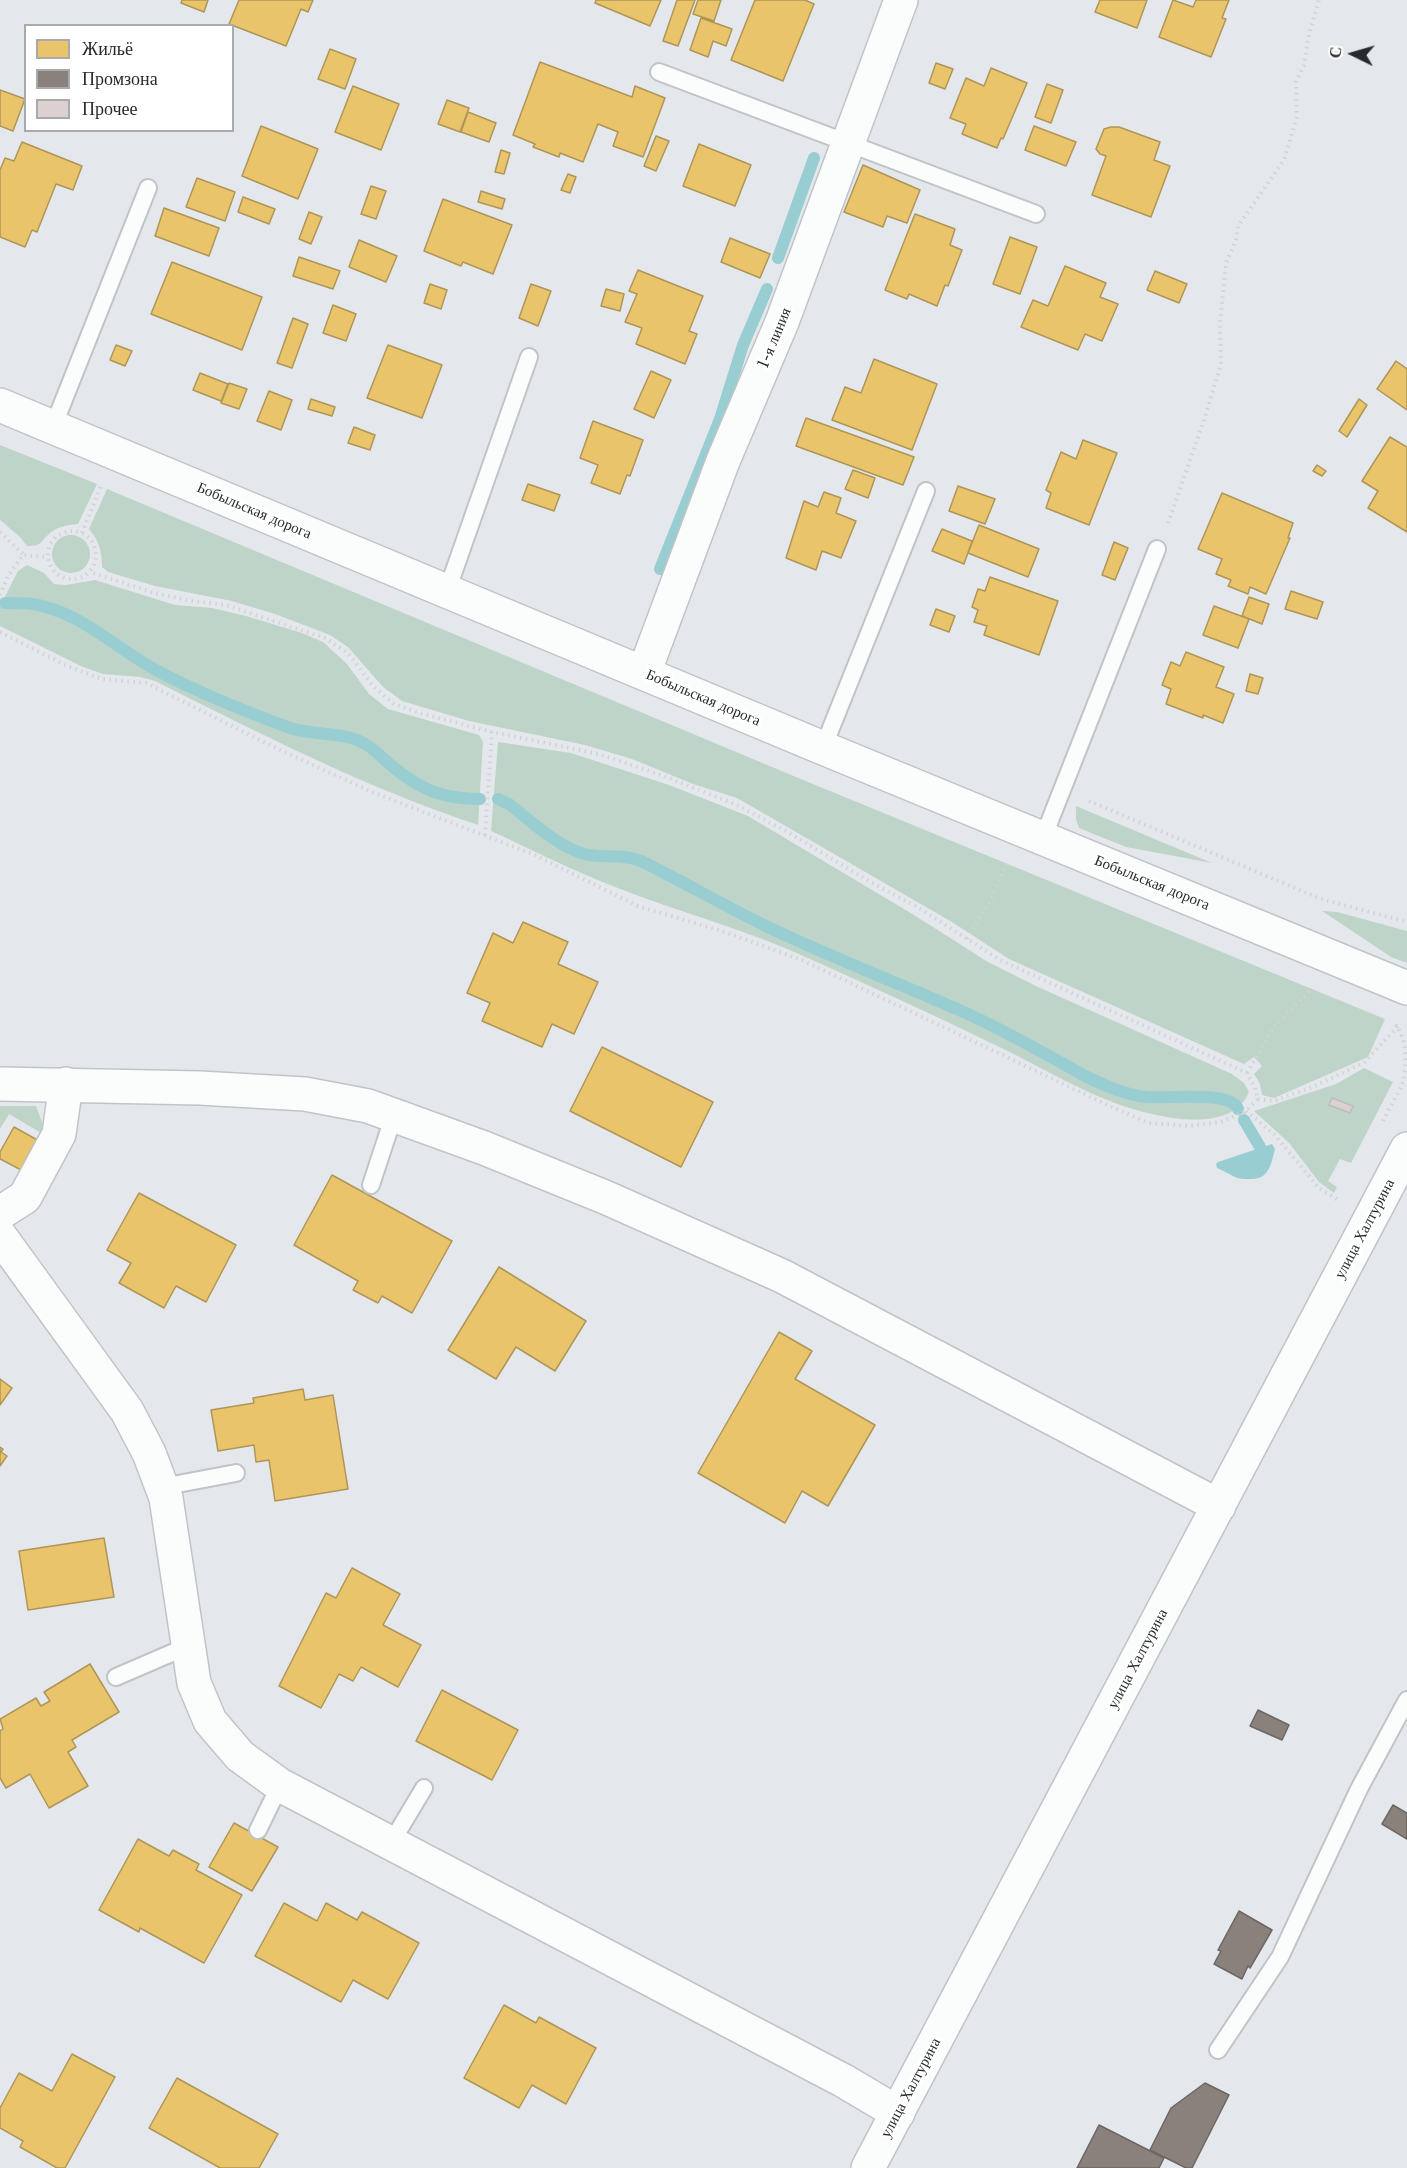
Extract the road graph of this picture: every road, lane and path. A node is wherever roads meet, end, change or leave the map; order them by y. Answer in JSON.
{"nodes":[{"id":1,"x":901,"y":0,"type":"edge"},
{"id":2,"x":1319,"y":0,"type":"edge"},
{"id":3,"x":659,"y":72,"type":"dead end"},
{"id":4,"x":848,"y":144,"type":"junction"},
{"id":5,"x":148,"y":188,"type":"dead end"},
{"id":6,"x":1036,"y":214,"type":"dead end"},
{"id":7,"x":529,"y":357,"type":"dead end"},
{"id":8,"x":0,"y":405,"type":"edge"},
{"id":9,"x":53,"y":427,"type":"junction"},
{"id":10,"x":926,"y":491,"type":"dead end"},
{"id":11,"x":97,"y":497,"type":"dead end"},
{"id":12,"x":0,"y":532,"type":"edge"},
{"id":13,"x":82,"y":533,"type":"junction"},
{"id":14,"x":1157,"y":549,"type":"joint"},
{"id":15,"x":23,"y":555,"type":"junction"},
{"id":16,"x":47,"y":557,"type":"junction"},
{"id":17,"x":90,"y":572,"type":"junction"},
{"id":18,"x":447,"y":591,"type":"junction"},
{"id":19,"x":0,"y":595,"type":"edge"},
{"id":20,"x":0,"y":632,"type":"edge"},
{"id":21,"x":644,"y":673,"type":"junction"},
{"id":22,"x":492,"y":732,"type":"junction"},
{"id":23,"x":823,"y":748,"type":"junction"},
{"id":24,"x":484,"y":835,"type":"junction"},
{"id":25,"x":1042,"y":838,"type":"junction"},
{"id":26,"x":1010,"y":856,"type":"dead end"},
{"id":27,"x":967,"y":939,"type":"junction"},
{"id":28,"x":1318,"y":983,"type":"dead end"},
{"id":29,"x":1407,"y":988,"type":"edge"},
{"id":30,"x":1397,"y":1026,"type":"dead end"},
{"id":31,"x":1247,"y":1073,"type":"junction"},
{"id":32,"x":0,"y":1084,"type":"edge"},
{"id":33,"x":66,"y":1084,"type":"junction"},
{"id":34,"x":1258,"y":1100,"type":"junction"},
{"id":35,"x":1246,"y":1111,"type":"junction"},
{"id":36,"x":394,"y":1115,"type":"junction"},
{"id":37,"x":1407,"y":1149,"type":"edge"},
{"id":38,"x":371,"y":1185,"type":"dead end"},
{"id":39,"x":1337,"y":1199,"type":"dead end"},
{"id":40,"x":0,"y":1213,"type":"edge"},
{"id":41,"x":0,"y":1236,"type":"edge"},
{"id":42,"x":236,"y":1473,"type":"dead end"},
{"id":43,"x":162,"y":1487,"type":"junction"},
{"id":44,"x":1219,"y":1506,"type":"junction"},
{"id":45,"x":188,"y":1646,"type":"junction"},
{"id":46,"x":116,"y":1677,"type":"dead end"},
{"id":47,"x":1407,"y":1700,"type":"edge"},
{"id":48,"x":280,"y":1785,"type":"junction"},
{"id":49,"x":424,"y":1788,"type":"dead end"},
{"id":50,"x":258,"y":1830,"type":"dead end"},
{"id":51,"x":391,"y":1843,"type":"junction"},
{"id":52,"x":1218,"y":2050,"type":"dead end"},
{"id":53,"x":898,"y":2113,"type":"junction"},
{"id":54,"x":868,"y":2168,"type":"edge"}],
"edges":[{"from":1,"to":4,"type":"street","name":"1-я линия"},
{"from":2,"to":14,"type":"path"},
{"from":3,"to":4,"type":"lane"},
{"from":4,"to":6,"type":"lane"},
{"from":4,"to":21,"type":"street","name":"1-я линия"},
{"from":5,"to":9,"type":"lane"},
{"from":7,"to":18,"type":"lane"},
{"from":8,"to":9,"type":"street","name":"Бобыльская дорога"},
{"from":9,"to":18,"type":"street","name":"Бобыльская дорога"},
{"from":10,"to":23,"type":"lane"},
{"from":11,"to":13,"type":"path"},
{"from":12,"to":15,"type":"path"},
{"from":13,"to":16,"type":"path"},
{"from":13,"to":17,"type":"path"},
{"from":14,"to":25,"type":"lane"},
{"from":15,"to":16,"type":"path"},
{"from":15,"to":19,"type":"path"},
{"from":16,"to":17,"type":"path"},
{"from":17,"to":22,"type":"path"},
{"from":18,"to":21,"type":"street","name":"Бобыльская дорога"},
{"from":20,"to":24,"type":"path"},
{"from":21,"to":23,"type":"street","name":"Бобыльская дорога"},
{"from":22,"to":24,"type":"path"},
{"from":22,"to":27,"type":"path"},
{"from":23,"to":25,"type":"street","name":"Бобыльская дорога"},
{"from":24,"to":35,"type":"path"},
{"from":25,"to":29,"type":"street","name":"Бобыльская дорога"},
{"from":26,"to":27,"type":"path"},
{"from":27,"to":31,"type":"path"},
{"from":28,"to":31,"type":"path"},
{"from":30,"to":34,"type":"path"},
{"from":31,"to":34,"type":"path"},
{"from":32,"to":33,"type":"street"},
{"from":33,"to":36,"type":"street"},
{"from":33,"to":40,"type":"street"},
{"from":34,"to":35,"type":"path"},
{"from":35,"to":39,"type":"path"},
{"from":36,"to":38,"type":"lane"},
{"from":36,"to":44,"type":"street"},
{"from":37,"to":44,"type":"street","name":"улица Халтурина"},
{"from":41,"to":43,"type":"street"},
{"from":42,"to":43,"type":"lane"},
{"from":43,"to":45,"type":"street"},
{"from":44,"to":53,"type":"street","name":"улица Халтурина"},
{"from":45,"to":46,"type":"lane"},
{"from":45,"to":48,"type":"street"},
{"from":47,"to":52,"type":"lane"},
{"from":48,"to":50,"type":"lane"},
{"from":48,"to":51,"type":"street"},
{"from":49,"to":51,"type":"lane"},
{"from":51,"to":53,"type":"street"},
{"from":53,"to":54,"type":"street","name":"улица Халтурина"}]}
